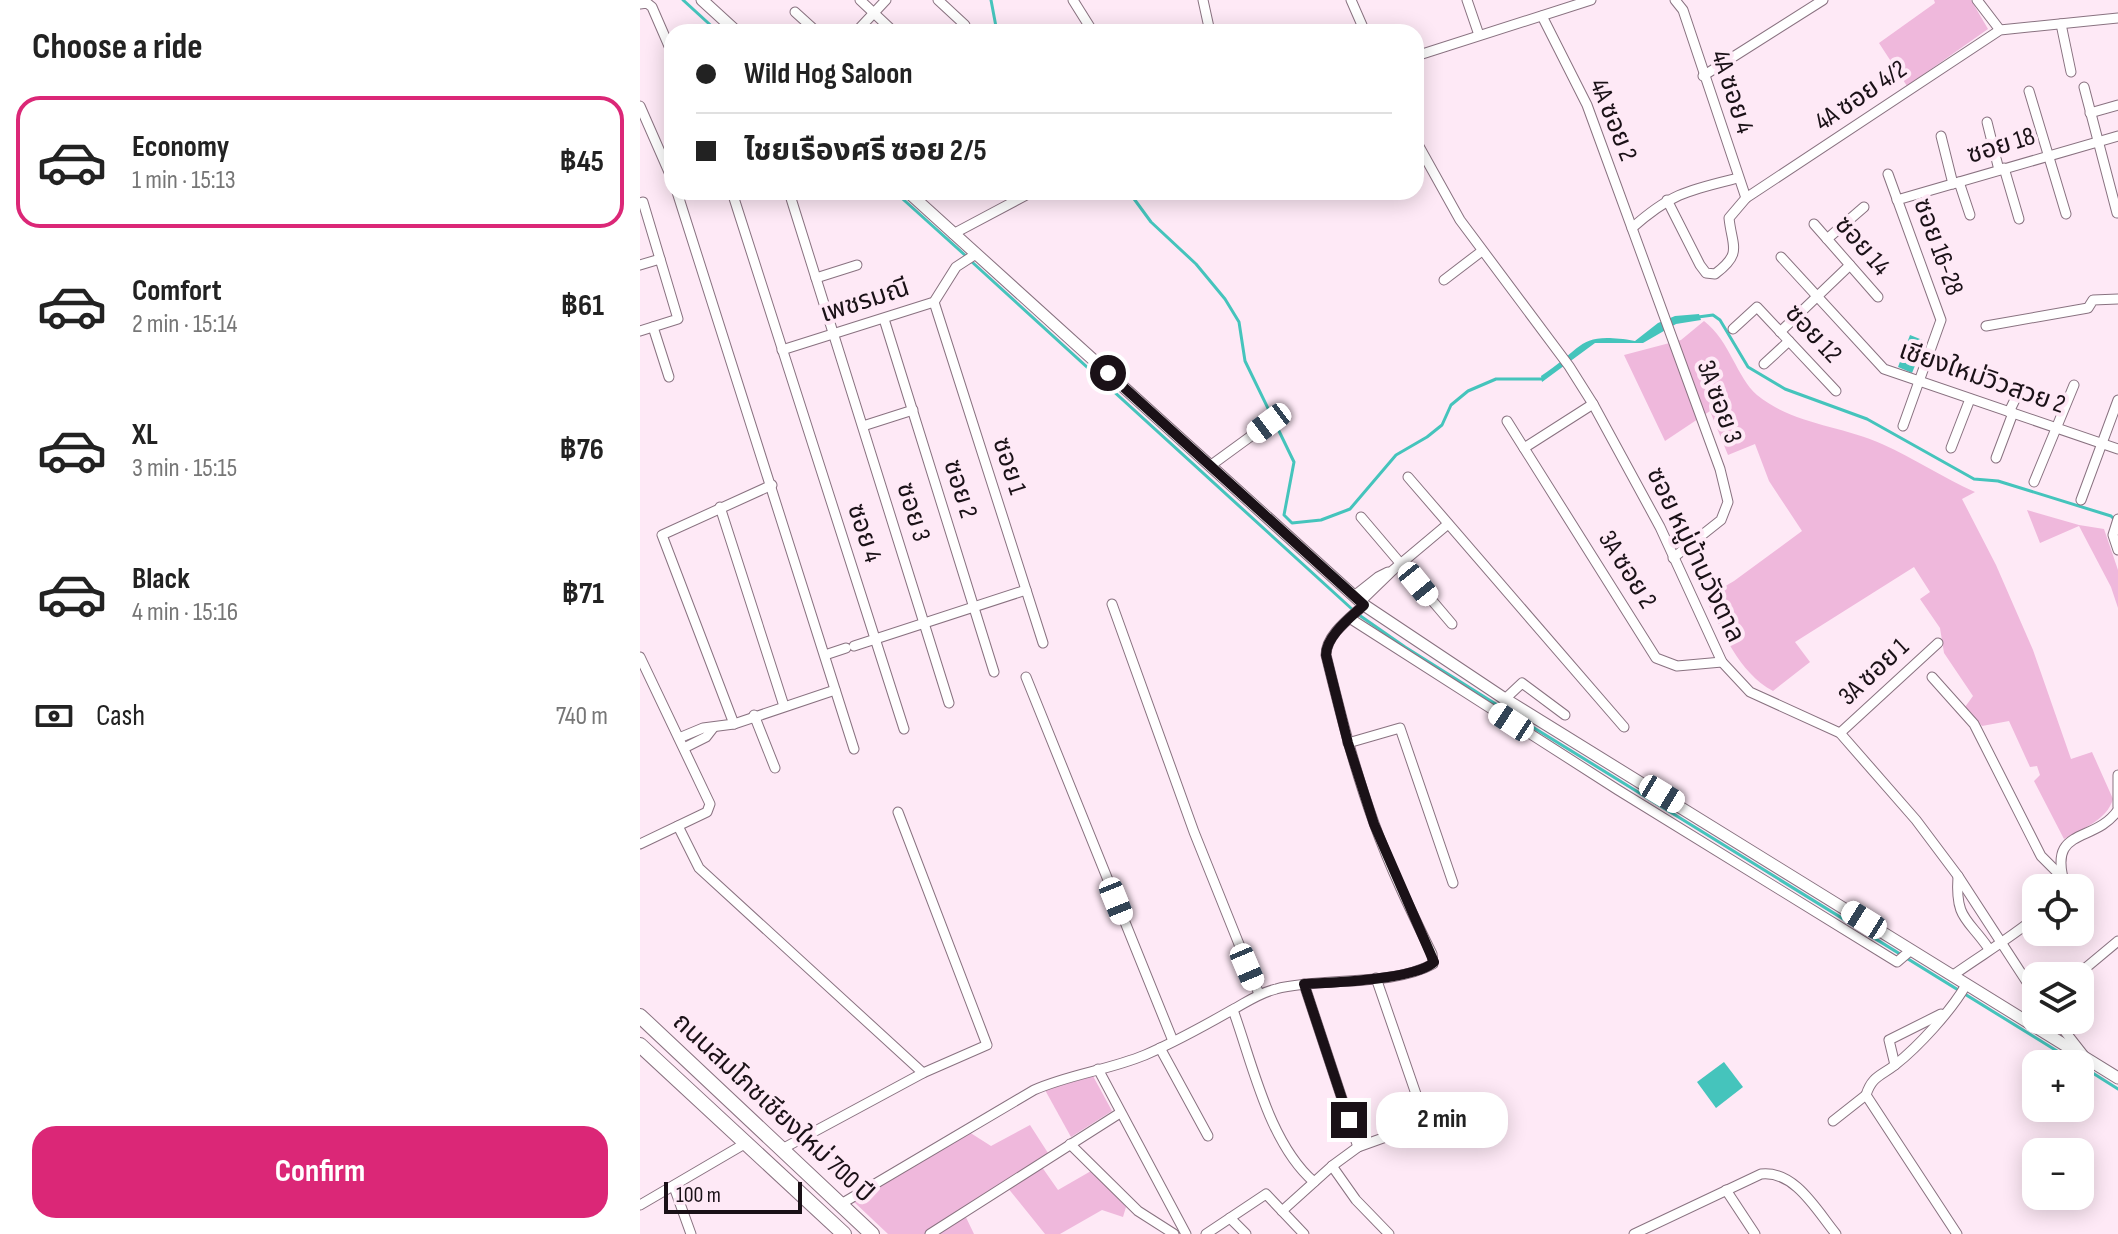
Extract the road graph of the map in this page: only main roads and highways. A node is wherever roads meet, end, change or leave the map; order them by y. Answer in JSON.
{"nodes":[{"id":1,"x":640,"y":1016,"type":"edge"},
{"id":2,"x":640,"y":1045,"type":"edge"},
{"id":3,"x":844,"y":1234,"type":"edge"},
{"id":4,"x":872,"y":1234,"type":"edge"}],
"edges":[{"from":1,"to":4,"type":"main road","name":"ถนนสมโภชเชียงใหม่ 700 ปี"},
{"from":2,"to":3,"type":"main road","name":"ถนนสมโภชเชียงใหม่ 700 ปี"}]}
